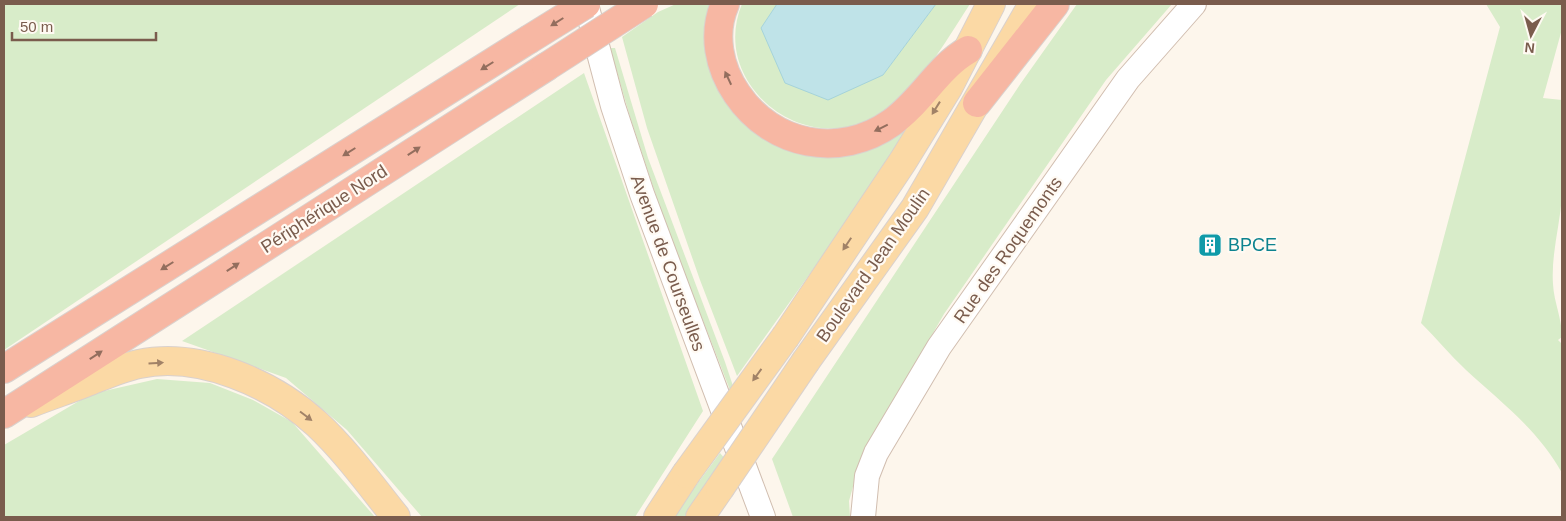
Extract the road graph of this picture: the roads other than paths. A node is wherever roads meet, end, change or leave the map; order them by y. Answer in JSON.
{"nodes":[{"id":1,"x":586,"y":4,"type":"edge"},
{"id":2,"x":644,"y":4,"type":"edge"},
{"id":3,"x":726,"y":4,"type":"edge"},
{"id":4,"x":991,"y":4,"type":"edge"},
{"id":5,"x":1033,"y":4,"type":"edge"},
{"id":6,"x":1055,"y":4,"type":"edge"},
{"id":7,"x":1194,"y":4,"type":"edge"},
{"id":8,"x":968,"y":50,"type":"junction"},
{"id":9,"x":978,"y":103,"type":"junction"},
{"id":10,"x":4,"y":368,"type":"edge"},
{"id":11,"x":7,"y":412,"type":"edge"},
{"id":12,"x":396,"y":517,"type":"edge"},
{"id":13,"x":658,"y":517,"type":"edge"},
{"id":14,"x":700,"y":517,"type":"edge"},
{"id":15,"x":763,"y":517,"type":"edge"},
{"id":16,"x":863,"y":517,"type":"edge"}],
"edges":[{"from":1,"to":10,"type":"highway","name":"Périphérique Nord","one_way":true,"bridge":true},
{"from":1,"to":15,"type":"street","name":"Avenue de Courseulles"},
{"from":11,"to":2,"type":"highway","name":"Périphérique Nord","one_way":true,"bridge":true},
{"from":8,"to":3,"type":"highway","one_way":true},
{"from":4,"to":8,"type":"main road","name":"Boulevard Jean Moulin"},
{"from":5,"to":9,"type":"main road","name":"Boulevard Jean Moulin"},
{"from":6,"to":9,"type":"highway"},
{"from":7,"to":16,"type":"street","name":"Rue des Roquemonts"},
{"from":8,"to":13,"type":"main road","name":"Boulevard Jean Moulin","one_way":true,"bridge":true},
{"from":9,"to":14,"type":"main road","name":"Boulevard Jean Moulin","bridge":true},
{"from":11,"to":12,"type":"main road","one_way":true}]}
